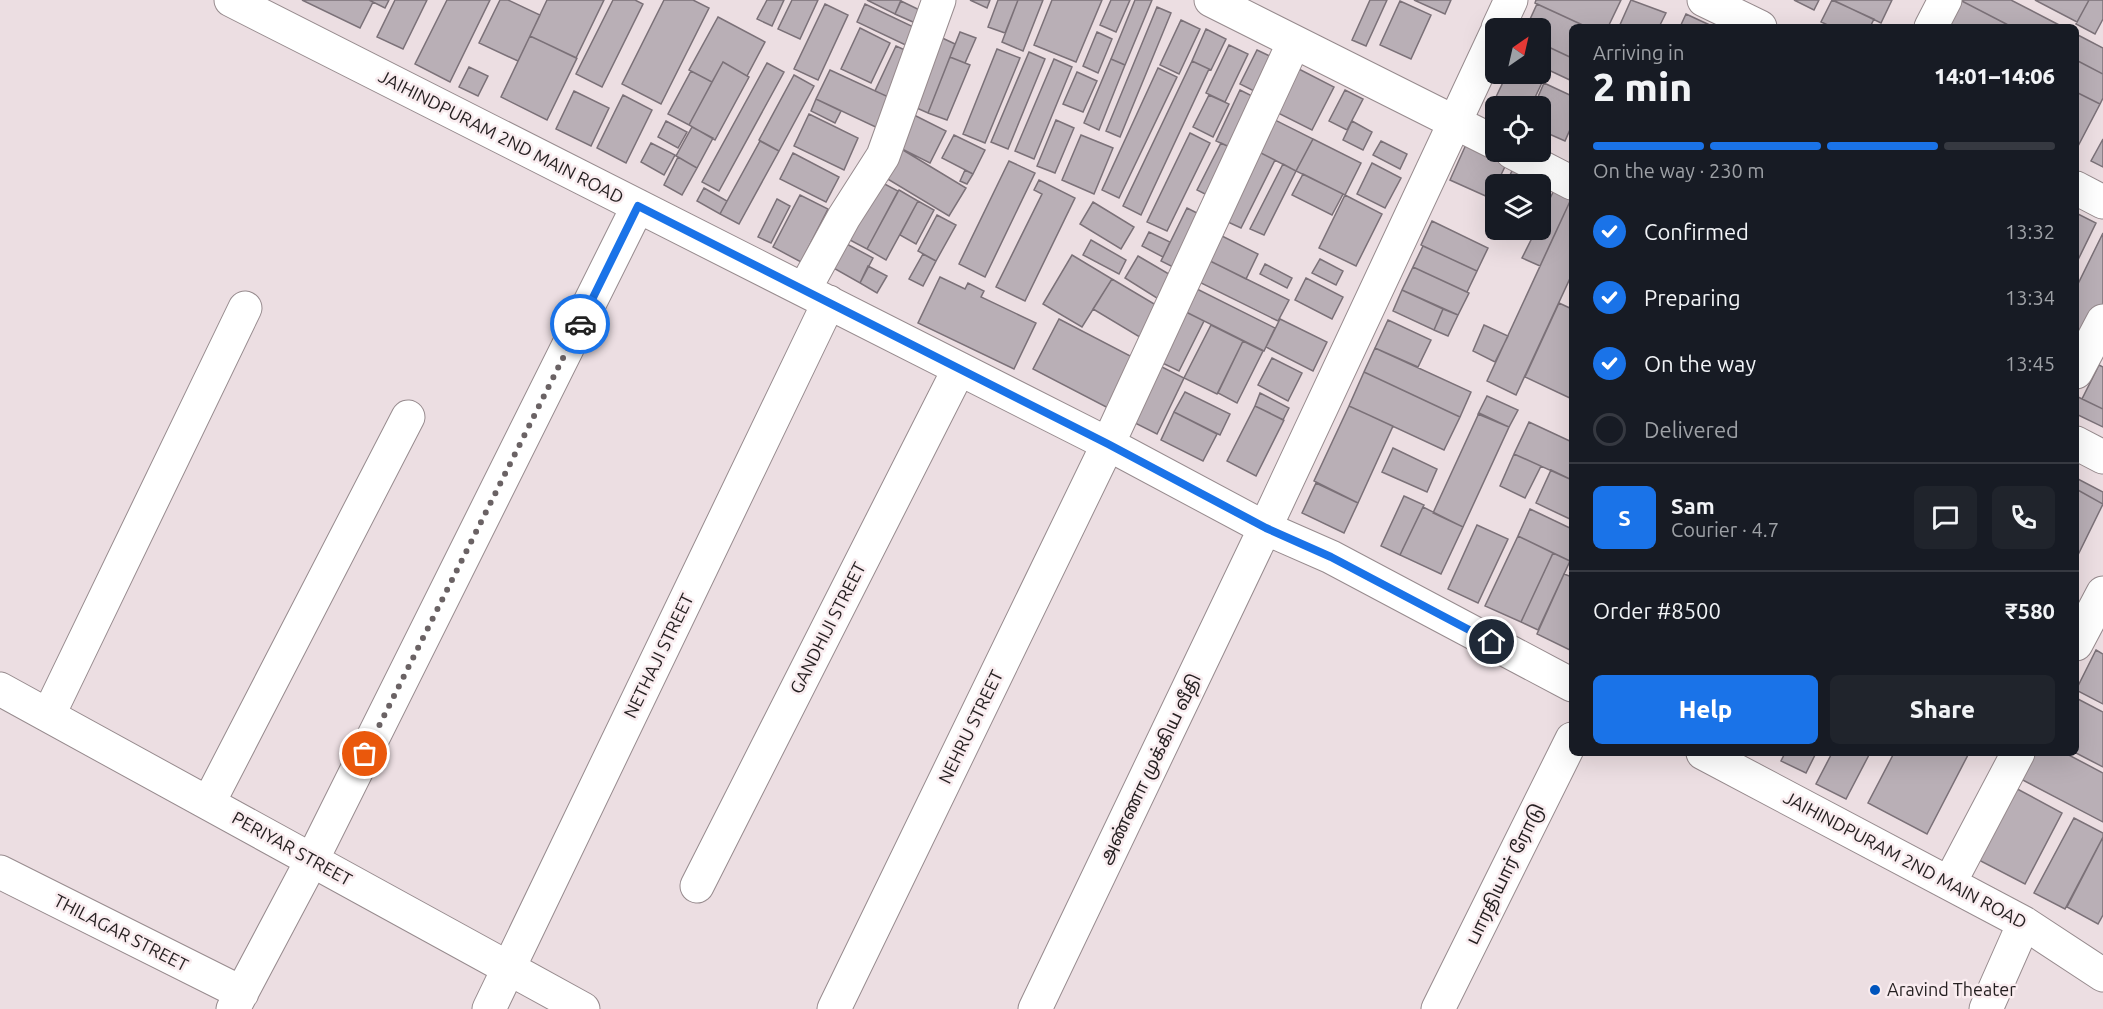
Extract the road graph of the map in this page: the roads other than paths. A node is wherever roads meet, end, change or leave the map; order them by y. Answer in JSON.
{"nodes":[{"id":1,"x":231,"y":0,"type":"edge"},
{"id":2,"x":939,"y":0,"type":"edge"},
{"id":3,"x":1211,"y":0,"type":"edge"},
{"id":4,"x":1511,"y":0,"type":"edge"},
{"id":5,"x":1704,"y":0,"type":"edge"},
{"id":6,"x":1945,"y":0,"type":"edge"},
{"id":7,"x":277,"y":10,"type":"edge"},
{"id":8,"x":1503,"y":18,"type":"edge"},
{"id":9,"x":1754,"y":24,"type":"edge"},
{"id":10,"x":1933,"y":24,"type":"edge"},
{"id":11,"x":1294,"y":42,"type":"junction"},
{"id":12,"x":1485,"y":58,"type":"edge"},
{"id":13,"x":1456,"y":122,"type":"junction"},
{"id":14,"x":1485,"y":137,"type":"edge"},
{"id":15,"x":1531,"y":162,"type":"edge"},
{"id":16,"x":1569,"y":181,"type":"edge"},
{"id":17,"x":2079,"y":190,"type":"edge"},
{"id":18,"x":2103,"y":202,"type":"edge"},
{"id":19,"x":638,"y":206,"type":"junction"},
{"id":20,"x":816,"y":296,"type":"junction"},
{"id":21,"x":246,"y":308,"type":"dead end"},
{"id":22,"x":2103,"y":321,"type":"edge"},
{"id":23,"x":2079,"y":366,"type":"edge"},
{"id":24,"x":959,"y":369,"type":"junction"},
{"id":25,"x":408,"y":417,"type":"dead end"},
{"id":26,"x":1108,"y":444,"type":"junction"},
{"id":27,"x":2079,"y":445,"type":"edge"},
{"id":28,"x":2103,"y":457,"type":"edge"},
{"id":29,"x":1266,"y":528,"type":"junction"},
{"id":30,"x":2103,"y":593,"type":"edge"},
{"id":31,"x":2079,"y":638,"type":"edge"},
{"id":32,"x":1569,"y":683,"type":"edge"},
{"id":33,"x":0,"y":688,"type":"edge"},
{"id":34,"x":49,"y":714,"type":"junction"},
{"id":35,"x":1569,"y":745,"type":"edge"},
{"id":36,"x":1708,"y":756,"type":"edge"},
{"id":37,"x":2016,"y":756,"type":"edge"},
{"id":38,"x":208,"y":802,"type":"junction"},
{"id":39,"x":312,"y":860,"type":"junction"},
{"id":40,"x":0,"y":872,"type":"edge"},
{"id":41,"x":1950,"y":882,"type":"junction"},
{"id":42,"x":697,"y":886,"type":"dead end"},
{"id":43,"x":2024,"y":923,"type":"junction"},
{"id":44,"x":509,"y":970,"type":"junction"},
{"id":45,"x":2103,"y":975,"type":"edge"},
{"id":46,"x":237,"y":1001,"type":"edge"},
{"id":47,"x":489,"y":1009,"type":"edge"},
{"id":48,"x":583,"y":1009,"type":"edge"},
{"id":49,"x":834,"y":1009,"type":"edge"},
{"id":50,"x":1035,"y":1009,"type":"edge"},
{"id":51,"x":1438,"y":1009,"type":"edge"},
{"id":52,"x":1986,"y":1009,"type":"edge"}],
"edges":[{"from":1,"to":7,"type":"street","name":"JAIHINDPURAM 2ND MAIN ROAD"},
{"from":2,"to":20,"type":"street","name":"NETHAJI STREET"},
{"from":3,"to":11,"type":"street"},
{"from":4,"to":8,"type":"street"},
{"from":5,"to":9,"type":"street"},
{"from":6,"to":10,"type":"street"},
{"from":7,"to":19,"type":"street","name":"JAIHINDPURAM 2ND MAIN ROAD"},
{"from":11,"to":13,"type":"street"},
{"from":11,"to":26,"type":"street","name":"NEHRU STREET"},
{"from":12,"to":13,"type":"street","name":"அண்ணா முக்கிய வீதி"},
{"from":13,"to":14,"type":"street"},
{"from":13,"to":29,"type":"street","name":"அண்ணா முக்கிய வீதி"},
{"from":15,"to":16,"type":"street"},
{"from":17,"to":18,"type":"street"},
{"from":19,"to":20,"type":"street","name":"JAIHINDPURAM 2ND MAIN ROAD"},
{"from":19,"to":39,"type":"street"},
{"from":20,"to":24,"type":"street","name":"JAIHINDPURAM 2ND MAIN ROAD"},
{"from":20,"to":44,"type":"street","name":"NETHAJI STREET"},
{"from":21,"to":34,"type":"street"},
{"from":22,"to":23,"type":"street"},
{"from":24,"to":26,"type":"street","name":"JAIHINDPURAM 2ND MAIN ROAD"},
{"from":24,"to":42,"type":"street","name":"GANDHIJI STREET"},
{"from":25,"to":38,"type":"street"},
{"from":26,"to":29,"type":"street","name":"JAIHINDPURAM 2ND MAIN ROAD"},
{"from":26,"to":49,"type":"street","name":"NEHRU STREET"},
{"from":27,"to":28,"type":"street"},
{"from":29,"to":32,"type":"street","name":"JAIHINDPURAM 2ND MAIN ROAD"},
{"from":29,"to":50,"type":"street","name":"அண்ணா முக்கிய வீதி"},
{"from":30,"to":31,"type":"street"},
{"from":33,"to":34,"type":"street","name":"PERIYAR STREET"},
{"from":34,"to":38,"type":"street","name":"PERIYAR STREET"},
{"from":35,"to":51,"type":"street","name":"பாரதியார் ரோடு"},
{"from":36,"to":41,"type":"street","name":"JAIHINDPURAM 2ND MAIN ROAD"},
{"from":37,"to":41,"type":"street"},
{"from":38,"to":39,"type":"street","name":"PERIYAR STREET"},
{"from":39,"to":44,"type":"street","name":"PERIYAR STREET"},
{"from":39,"to":46,"type":"street"},
{"from":40,"to":46,"type":"street","name":"THILAGAR STREET"},
{"from":41,"to":43,"type":"street","name":"JAIHINDPURAM 2ND MAIN ROAD"},
{"from":43,"to":45,"type":"street","name":"JAIHINDPURAM 2ND MAIN ROAD"},
{"from":43,"to":52,"type":"street"},
{"from":44,"to":47,"type":"street","name":"NETHAJI STREET"},
{"from":44,"to":48,"type":"street","name":"PERIYAR STREET"}]}
